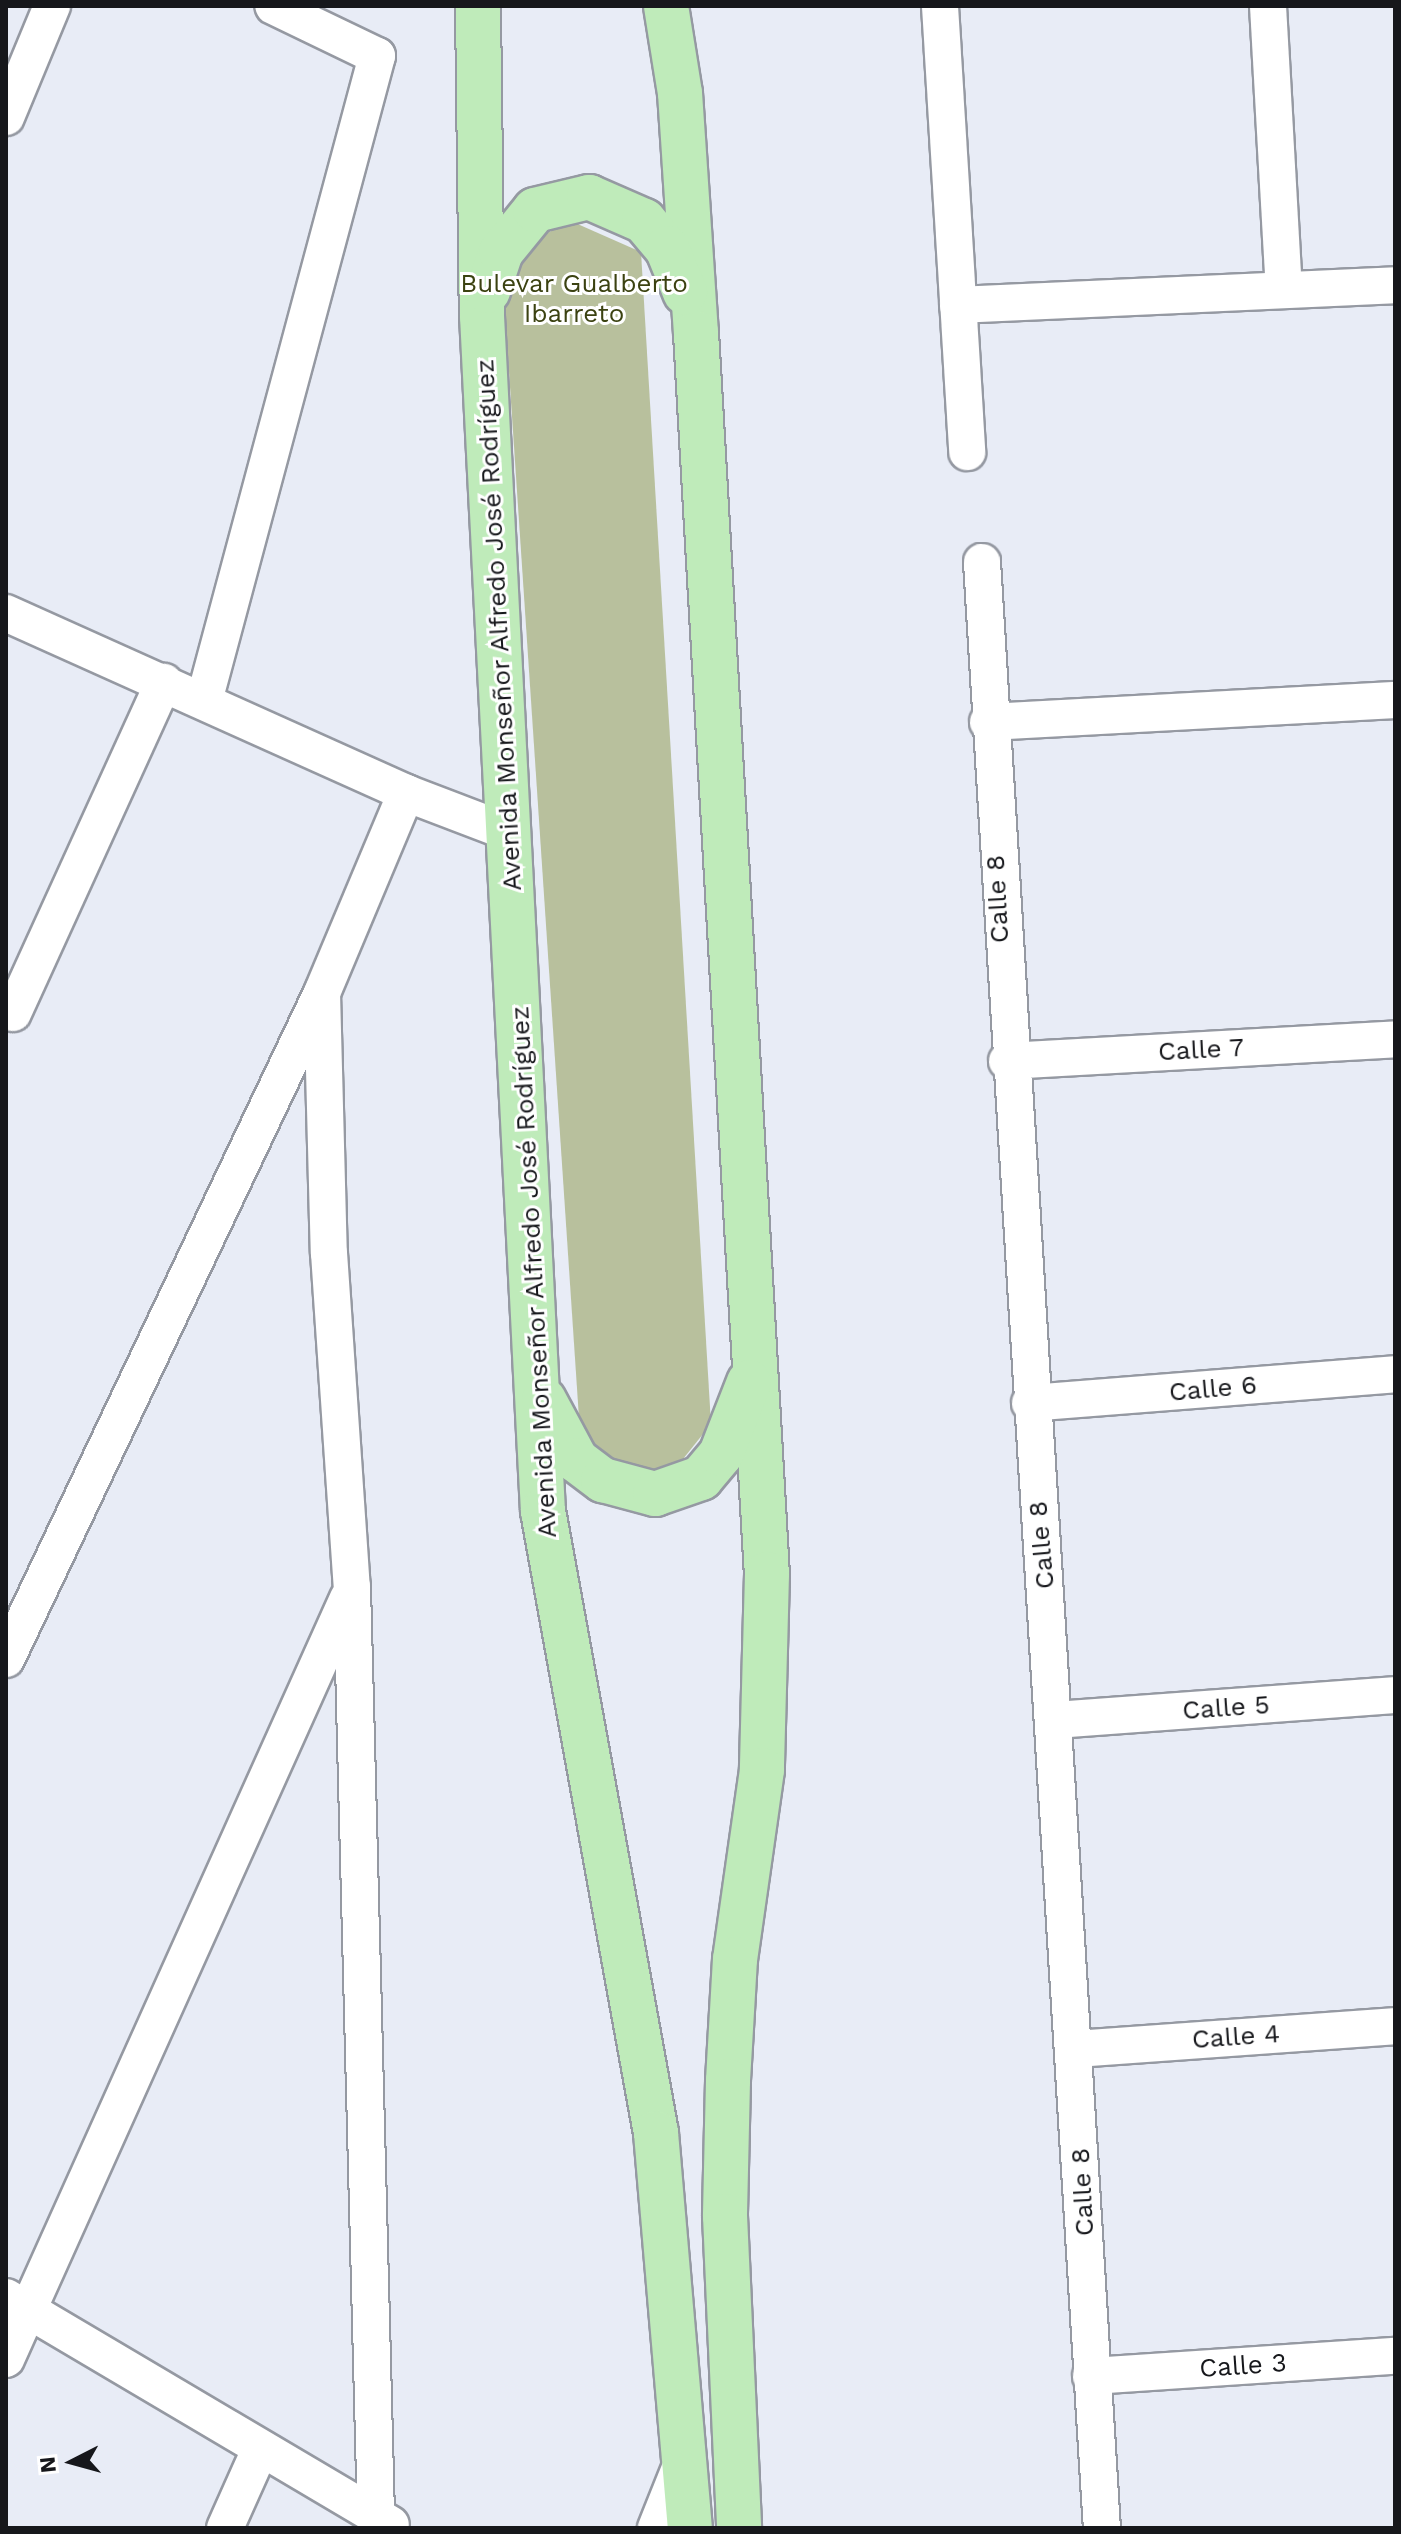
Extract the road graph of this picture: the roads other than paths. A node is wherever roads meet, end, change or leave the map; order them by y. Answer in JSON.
{"nodes":[{"id":1,"x":52,"y":6,"type":"edge"},
{"id":2,"x":273,"y":6,"type":"edge"},
{"id":3,"x":478,"y":6,"type":"edge"},
{"id":4,"x":666,"y":6,"type":"edge"},
{"id":5,"x":683,"y":6,"type":"edge"},
{"id":6,"x":940,"y":6,"type":"edge"},
{"id":7,"x":1268,"y":6,"type":"edge"},
{"id":8,"x":680,"y":93,"type":"junction"},
{"id":9,"x":6,"y":117,"type":"edge"},
{"id":10,"x":1395,"y":285,"type":"edge"},
{"id":11,"x":1284,"y":290,"type":"junction"},
{"id":12,"x":958,"y":305,"type":"junction"},
{"id":13,"x":482,"y":316,"type":"junction"},
{"id":14,"x":696,"y":333,"type":"junction"},
{"id":15,"x":967,"y":452,"type":"dead end"},
{"id":16,"x":982,"y":562,"type":"dead end"},
{"id":17,"x":6,"y":613,"type":"edge"},
{"id":18,"x":164,"y":682,"type":"junction"},
{"id":19,"x":1395,"y":700,"type":"edge"},
{"id":20,"x":204,"y":701,"type":"junction"},
{"id":21,"x":988,"y":722,"type":"junction"},
{"id":22,"x":406,"y":793,"type":"junction"},
{"id":23,"x":511,"y":833,"type":"junction"},
{"id":24,"x":322,"y":993,"type":"junction"},
{"id":25,"x":13,"y":1013,"type":"dead end"},
{"id":26,"x":1395,"y":1039,"type":"edge"},
{"id":27,"x":1007,"y":1061,"type":"junction"},
{"id":28,"x":756,"y":1353,"type":"junction"},
{"id":29,"x":1395,"y":1374,"type":"edge"},
{"id":30,"x":537,"y":1383,"type":"junction"},
{"id":31,"x":1030,"y":1403,"type":"junction"},
{"id":32,"x":352,"y":1587,"type":"junction"},
{"id":33,"x":6,"y":1659,"type":"edge"},
{"id":34,"x":1395,"y":1695,"type":"edge"},
{"id":35,"x":1056,"y":1720,"type":"junction"},
{"id":36,"x":1395,"y":2026,"type":"edge"},
{"id":37,"x":1076,"y":2049,"type":"junction"},
{"id":38,"x":17,"y":2303,"type":"edge"},
{"id":39,"x":1395,"y":2356,"type":"edge"},
{"id":40,"x":6,"y":2359,"type":"edge"},
{"id":41,"x":1091,"y":2376,"type":"junction"},
{"id":42,"x":259,"y":2452,"type":"junction"},
{"id":43,"x":684,"y":2457,"type":"junction"},
{"id":44,"x":386,"y":2522,"type":"edge"},
{"id":45,"x":225,"y":2528,"type":"edge"},
{"id":46,"x":656,"y":2528,"type":"edge"},
{"id":47,"x":690,"y":2528,"type":"edge"},
{"id":48,"x":739,"y":2528,"type":"edge"},
{"id":49,"x":1102,"y":2528,"type":"edge"}],
"edges":[{"from":1,"to":9,"type":"street"},
{"from":2,"to":20,"type":"street"},
{"from":3,"to":13,"type":"highway","name":"Avenida Monseñor Alfredo José Rodríguez"},
{"from":4,"to":8,"type":"highway"},
{"from":5,"to":8,"type":"street"},
{"from":6,"to":12,"type":"street"},
{"from":7,"to":11,"type":"street"},
{"from":8,"to":14,"type":"highway"},
{"from":10,"to":11,"type":"street"},
{"from":11,"to":12,"type":"street"},
{"from":12,"to":15,"type":"street"},
{"from":13,"to":14,"type":"highway"},
{"from":13,"to":23,"type":"highway","name":"Avenida Monseñor Alfredo José Rodríguez"},
{"from":14,"to":28,"type":"highway"},
{"from":16,"to":21,"type":"street","name":"Calle 8"},
{"from":17,"to":18,"type":"street"},
{"from":18,"to":20,"type":"street"},
{"from":18,"to":25,"type":"street"},
{"from":19,"to":21,"type":"street"},
{"from":20,"to":22,"type":"street"},
{"from":21,"to":27,"type":"street","name":"Calle 8"},
{"from":22,"to":23,"type":"street"},
{"from":22,"to":24,"type":"street"},
{"from":23,"to":30,"type":"highway","name":"Avenida Monseñor Alfredo José Rodríguez"},
{"from":24,"to":32,"type":"street"},
{"from":24,"to":33,"type":"street"},
{"from":26,"to":27,"type":"street","name":"Calle 7"},
{"from":27,"to":31,"type":"street","name":"Calle 8"},
{"from":28,"to":30,"type":"highway"},
{"from":28,"to":48,"type":"highway"},
{"from":29,"to":31,"type":"street","name":"Calle 6"},
{"from":30,"to":43,"type":"highway","name":"Avenida Monseñor Alfredo José Rodríguez"},
{"from":31,"to":35,"type":"street","name":"Calle 8"},
{"from":32,"to":38,"type":"street"},
{"from":32,"to":44,"type":"street"},
{"from":34,"to":35,"type":"street","name":"Calle 5"},
{"from":35,"to":37,"type":"street","name":"Calle 8"},
{"from":36,"to":37,"type":"street","name":"Calle 4"},
{"from":37,"to":41,"type":"street","name":"Calle 8"},
{"from":38,"to":40,"type":"street"},
{"from":38,"to":42,"type":"street"},
{"from":39,"to":41,"type":"street","name":"Calle 3"},
{"from":41,"to":49,"type":"street","name":"Calle 8"},
{"from":42,"to":44,"type":"street"},
{"from":42,"to":45,"type":"street"},
{"from":43,"to":46,"type":"street"},
{"from":43,"to":47,"type":"highway","name":"Avenida Monseñor Alfredo José Rodríguez"}]}
